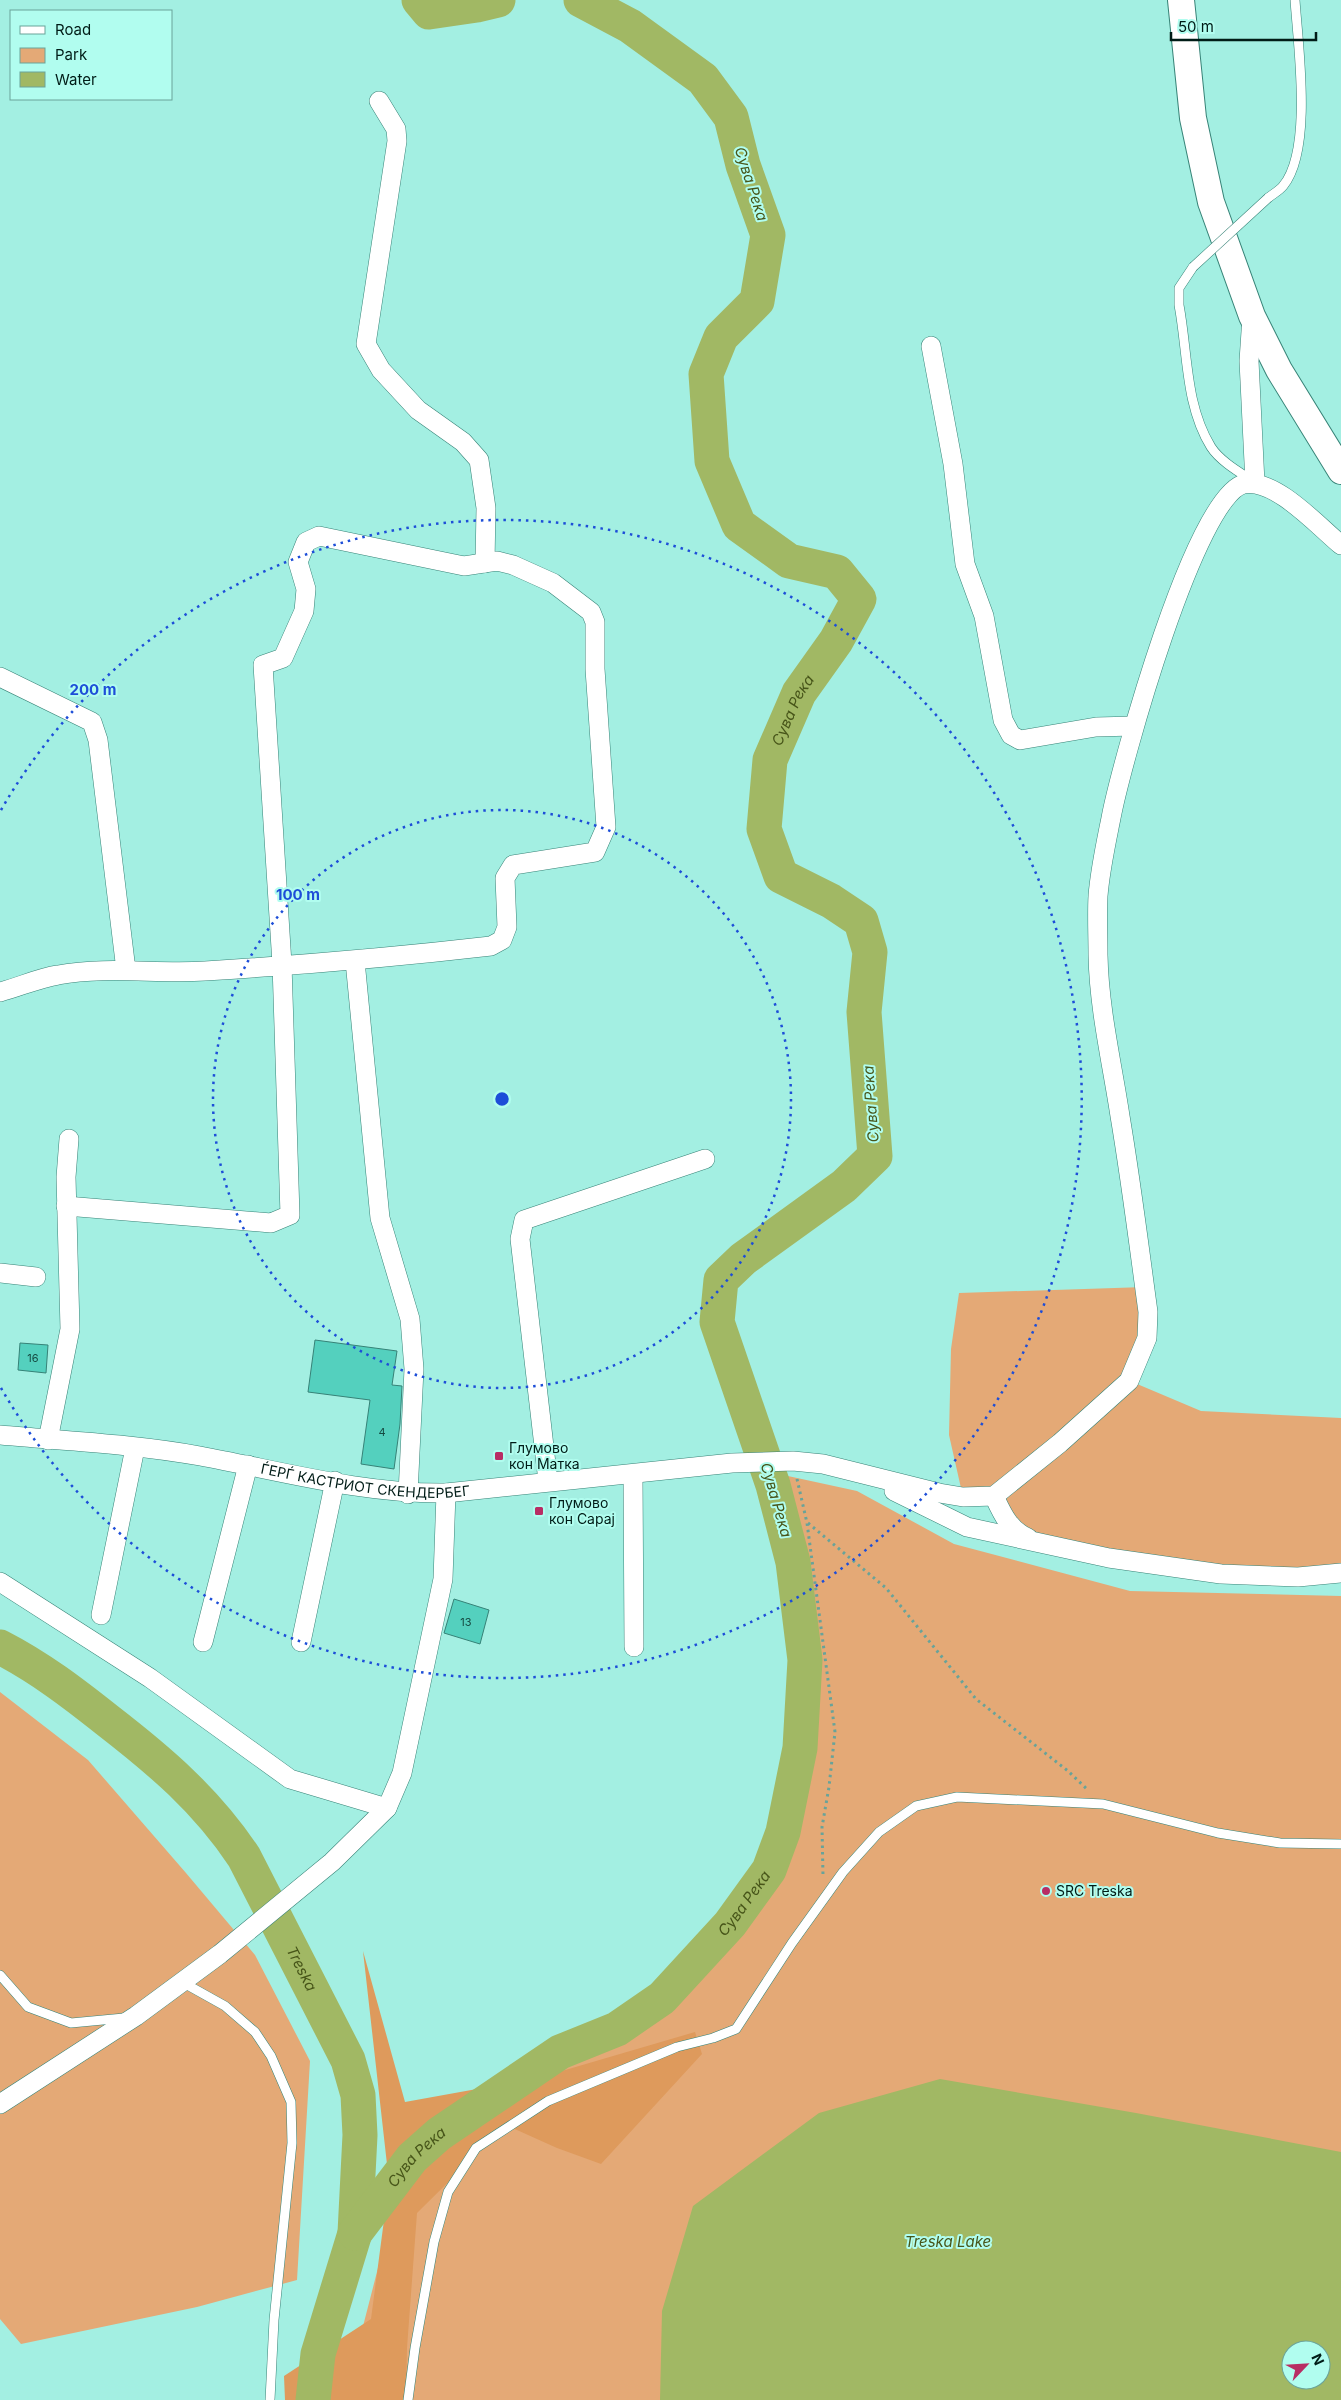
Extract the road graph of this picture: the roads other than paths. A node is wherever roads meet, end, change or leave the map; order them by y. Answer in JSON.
{"nodes":[{"id":1,"x":1180,"y":0,"type":"edge"},
{"id":2,"x":1295,"y":0,"type":"edge"},
{"id":3,"x":379,"y":101,"type":"dead end"},
{"id":4,"x":1252,"y":316,"type":"junction"},
{"id":5,"x":931,"y":346,"type":"dead end"},
{"id":6,"x":1341,"y":471,"type":"edge"},
{"id":7,"x":1255,"y":482,"type":"junction"},
{"id":8,"x":1341,"y":546,"type":"edge"},
{"id":9,"x":485,"y":563,"type":"junction"},
{"id":10,"x":0,"y":677,"type":"edge"},
{"id":11,"x":1134,"y":726,"type":"junction"},
{"id":12,"x":355,"y":961,"type":"junction"},
{"id":13,"x":282,"y":964,"type":"junction"},
{"id":14,"x":126,"y":970,"type":"junction"},
{"id":15,"x":0,"y":992,"type":"edge"},
{"id":16,"x":69,"y":1139,"type":"dead end"},
{"id":17,"x":705,"y":1158,"type":"dead end"},
{"id":18,"x":66,"y":1206,"type":"junction"},
{"id":19,"x":0,"y":1273,"type":"edge"},
{"id":20,"x":36,"y":1277,"type":"dead end"},
{"id":21,"x":0,"y":1435,"type":"edge"},
{"id":22,"x":48,"y":1440,"type":"junction"},
{"id":23,"x":135,"y":1448,"type":"junction"},
{"id":24,"x":248,"y":1465,"type":"junction"},
{"id":25,"x":633,"y":1474,"type":"junction"},
{"id":26,"x":867,"y":1476,"type":"junction"},
{"id":27,"x":335,"y":1481,"type":"junction"},
{"id":28,"x":548,"y":1481,"type":"junction"},
{"id":29,"x":446,"y":1493,"type":"junction"},
{"id":30,"x":408,"y":1494,"type":"junction"},
{"id":31,"x":994,"y":1496,"type":"junction"},
{"id":32,"x":1036,"y":1542,"type":"junction"},
{"id":33,"x":1341,"y":1574,"type":"edge"},
{"id":34,"x":0,"y":1582,"type":"edge"},
{"id":35,"x":101,"y":1615,"type":"dead end"},
{"id":36,"x":203,"y":1642,"type":"dead end"},
{"id":37,"x":301,"y":1642,"type":"dead end"},
{"id":38,"x":634,"y":1647,"type":"dead end"},
{"id":39,"x":387,"y":1808,"type":"junction"},
{"id":40,"x":1341,"y":1844,"type":"edge"},
{"id":41,"x":0,"y":1975,"type":"edge"},
{"id":42,"x":182,"y":1982,"type":"junction"},
{"id":43,"x":136,"y":2016,"type":"junction"},
{"id":44,"x":0,"y":2104,"type":"edge"},
{"id":45,"x":270,"y":2400,"type":"edge"},
{"id":46,"x":408,"y":2400,"type":"edge"}],
"edges":[{"from":1,"to":4,"type":"main road"},
{"from":2,"to":7,"type":"lane","bridge":true},
{"from":3,"to":9,"type":"street"},
{"from":4,"to":6,"type":"main road"},
{"from":4,"to":7,"type":"street"},
{"from":5,"to":11,"type":"street"},
{"from":7,"to":8,"type":"street"},
{"from":7,"to":11,"type":"street"},
{"from":9,"to":12,"type":"street"},
{"from":9,"to":13,"type":"street"},
{"from":10,"to":14,"type":"street"},
{"from":11,"to":31,"type":"street"},
{"from":12,"to":13,"type":"street"},
{"from":12,"to":30,"type":"street"},
{"from":13,"to":14,"type":"street"},
{"from":13,"to":18,"type":"street"},
{"from":14,"to":15,"type":"street"},
{"from":16,"to":18,"type":"street"},
{"from":17,"to":28,"type":"street"},
{"from":18,"to":22,"type":"street"},
{"from":19,"to":20,"type":"street"},
{"from":21,"to":22,"type":"street","name":"ЃЕРЃ КАСТРИОТ СКЕНДЕРБЕГ"},
{"from":22,"to":23,"type":"street","name":"ЃЕРЃ КАСТРИОТ СКЕНДЕРБЕГ"},
{"from":23,"to":24,"type":"street","name":"ЃЕРЃ КАСТРИОТ СКЕНДЕРБЕГ"},
{"from":23,"to":35,"type":"street"},
{"from":24,"to":27,"type":"street","name":"ЃЕРЃ КАСТРИОТ СКЕНДЕРБЕГ"},
{"from":24,"to":36,"type":"street"},
{"from":25,"to":26,"type":"street","name":"ЃЕРЃ КАСТРИОТ СКЕНДЕРБЕГ"},
{"from":25,"to":28,"type":"street","name":"ЃЕРЃ КАСТРИОТ СКЕНДЕРБЕГ"},
{"from":25,"to":38,"type":"street"},
{"from":26,"to":31,"type":"street"},
{"from":26,"to":32,"type":"street"},
{"from":27,"to":30,"type":"street","name":"ЃЕРЃ КАСТРИОТ СКЕНДЕРБЕГ"},
{"from":27,"to":37,"type":"street"},
{"from":28,"to":29,"type":"street","name":"ЃЕРЃ КАСТРИОТ СКЕНДЕРБЕГ"},
{"from":29,"to":30,"type":"street","name":"ЃЕРЃ КАСТРИОТ СКЕНДЕРБЕГ"},
{"from":29,"to":39,"type":"street"},
{"from":31,"to":32,"type":"street"},
{"from":32,"to":33,"type":"street"},
{"from":34,"to":39,"type":"street"},
{"from":39,"to":42,"type":"street"},
{"from":40,"to":46,"type":"lane"},
{"from":41,"to":43,"type":"lane"},
{"from":42,"to":43,"type":"street"},
{"from":42,"to":45,"type":"lane"},
{"from":43,"to":44,"type":"street"}]}
